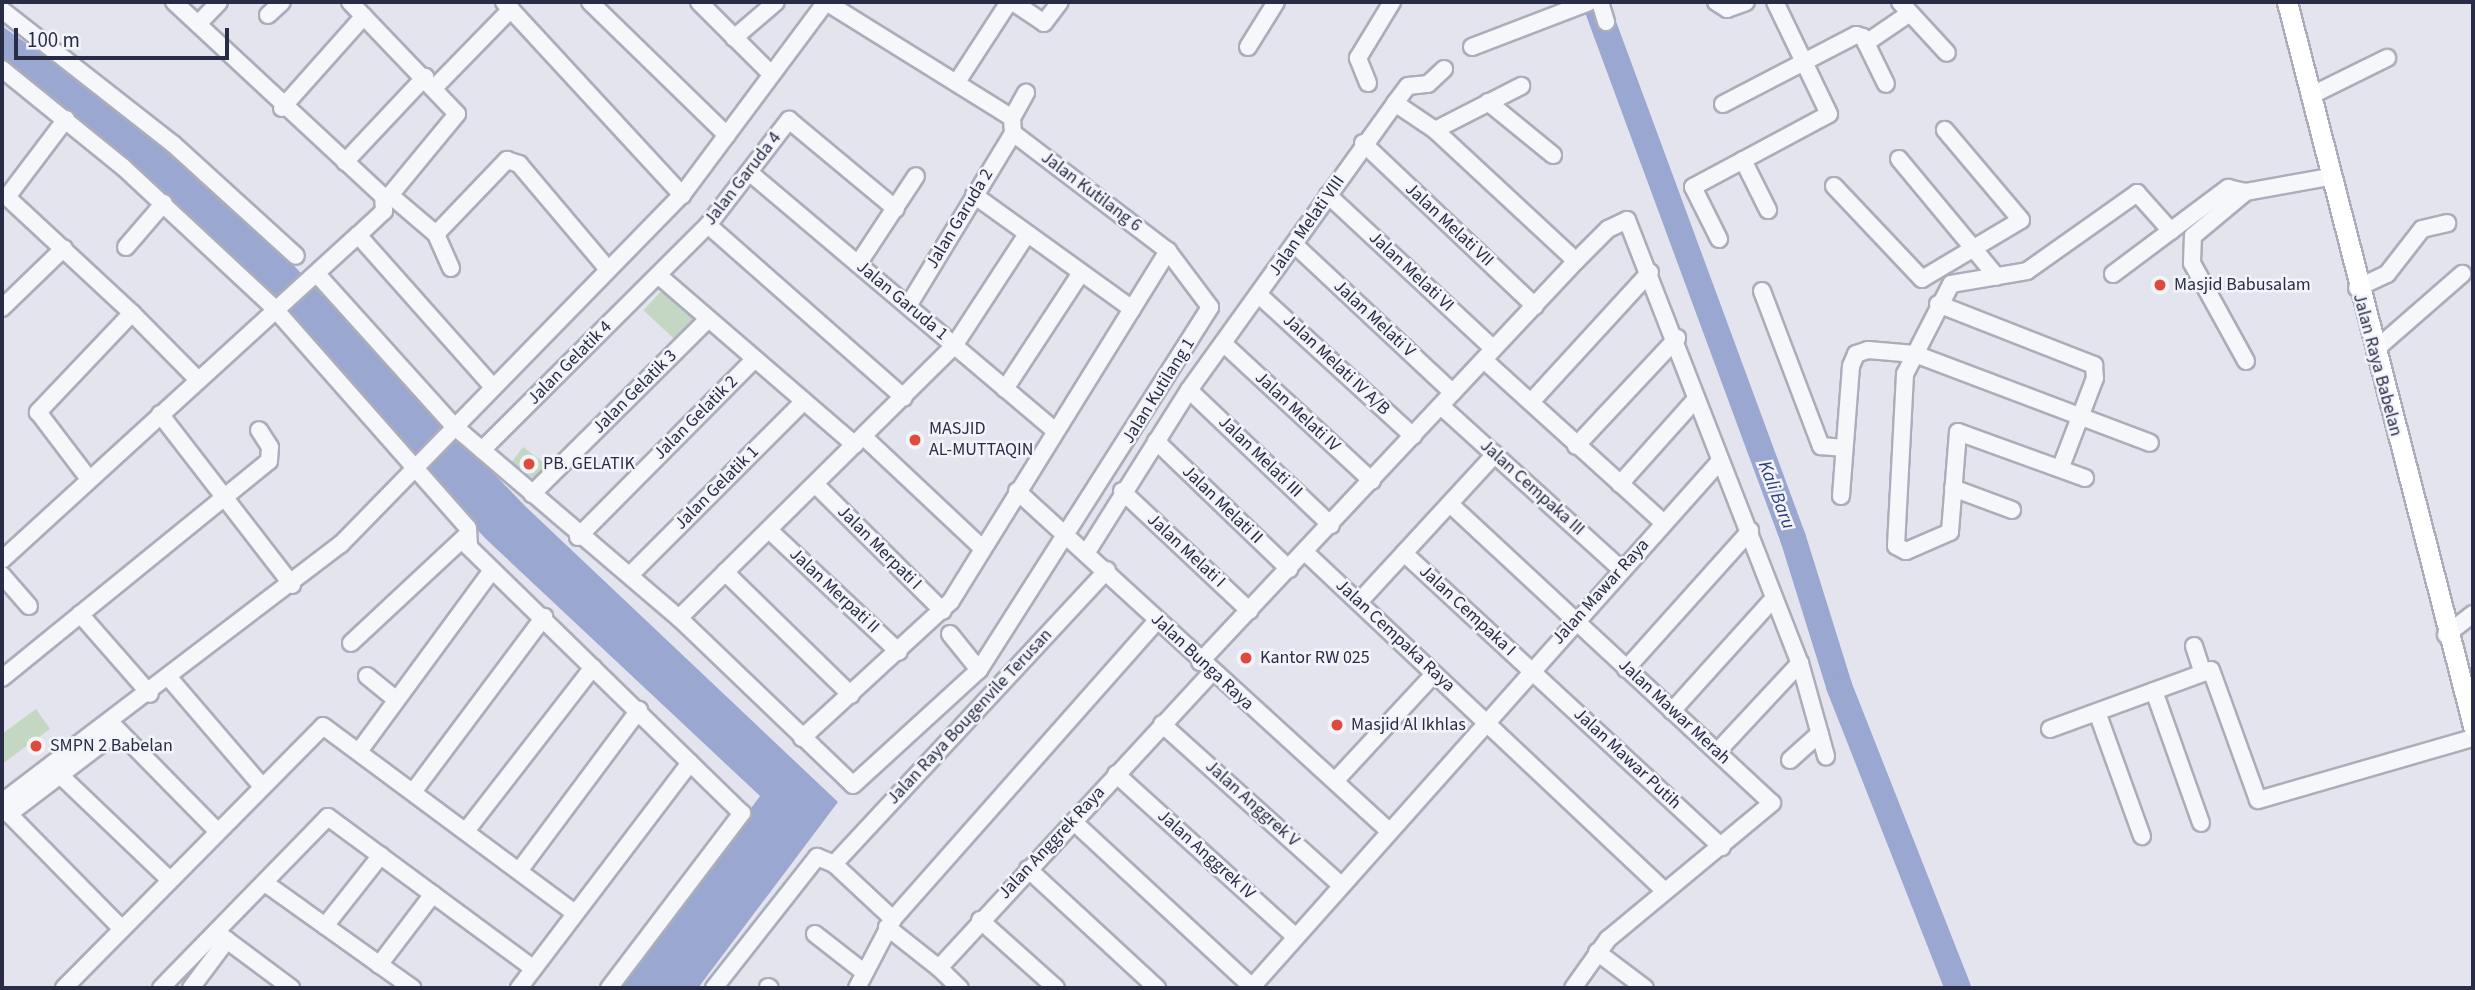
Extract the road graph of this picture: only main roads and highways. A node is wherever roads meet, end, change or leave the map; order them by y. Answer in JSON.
{"nodes":[{"id":1,"x":2287,"y":2,"type":"edge"},
{"id":2,"x":2473,"y":726,"type":"edge"}],
"edges":[{"from":1,"to":2,"type":"main road","name":"Jalan Raya Babelan"}]}
